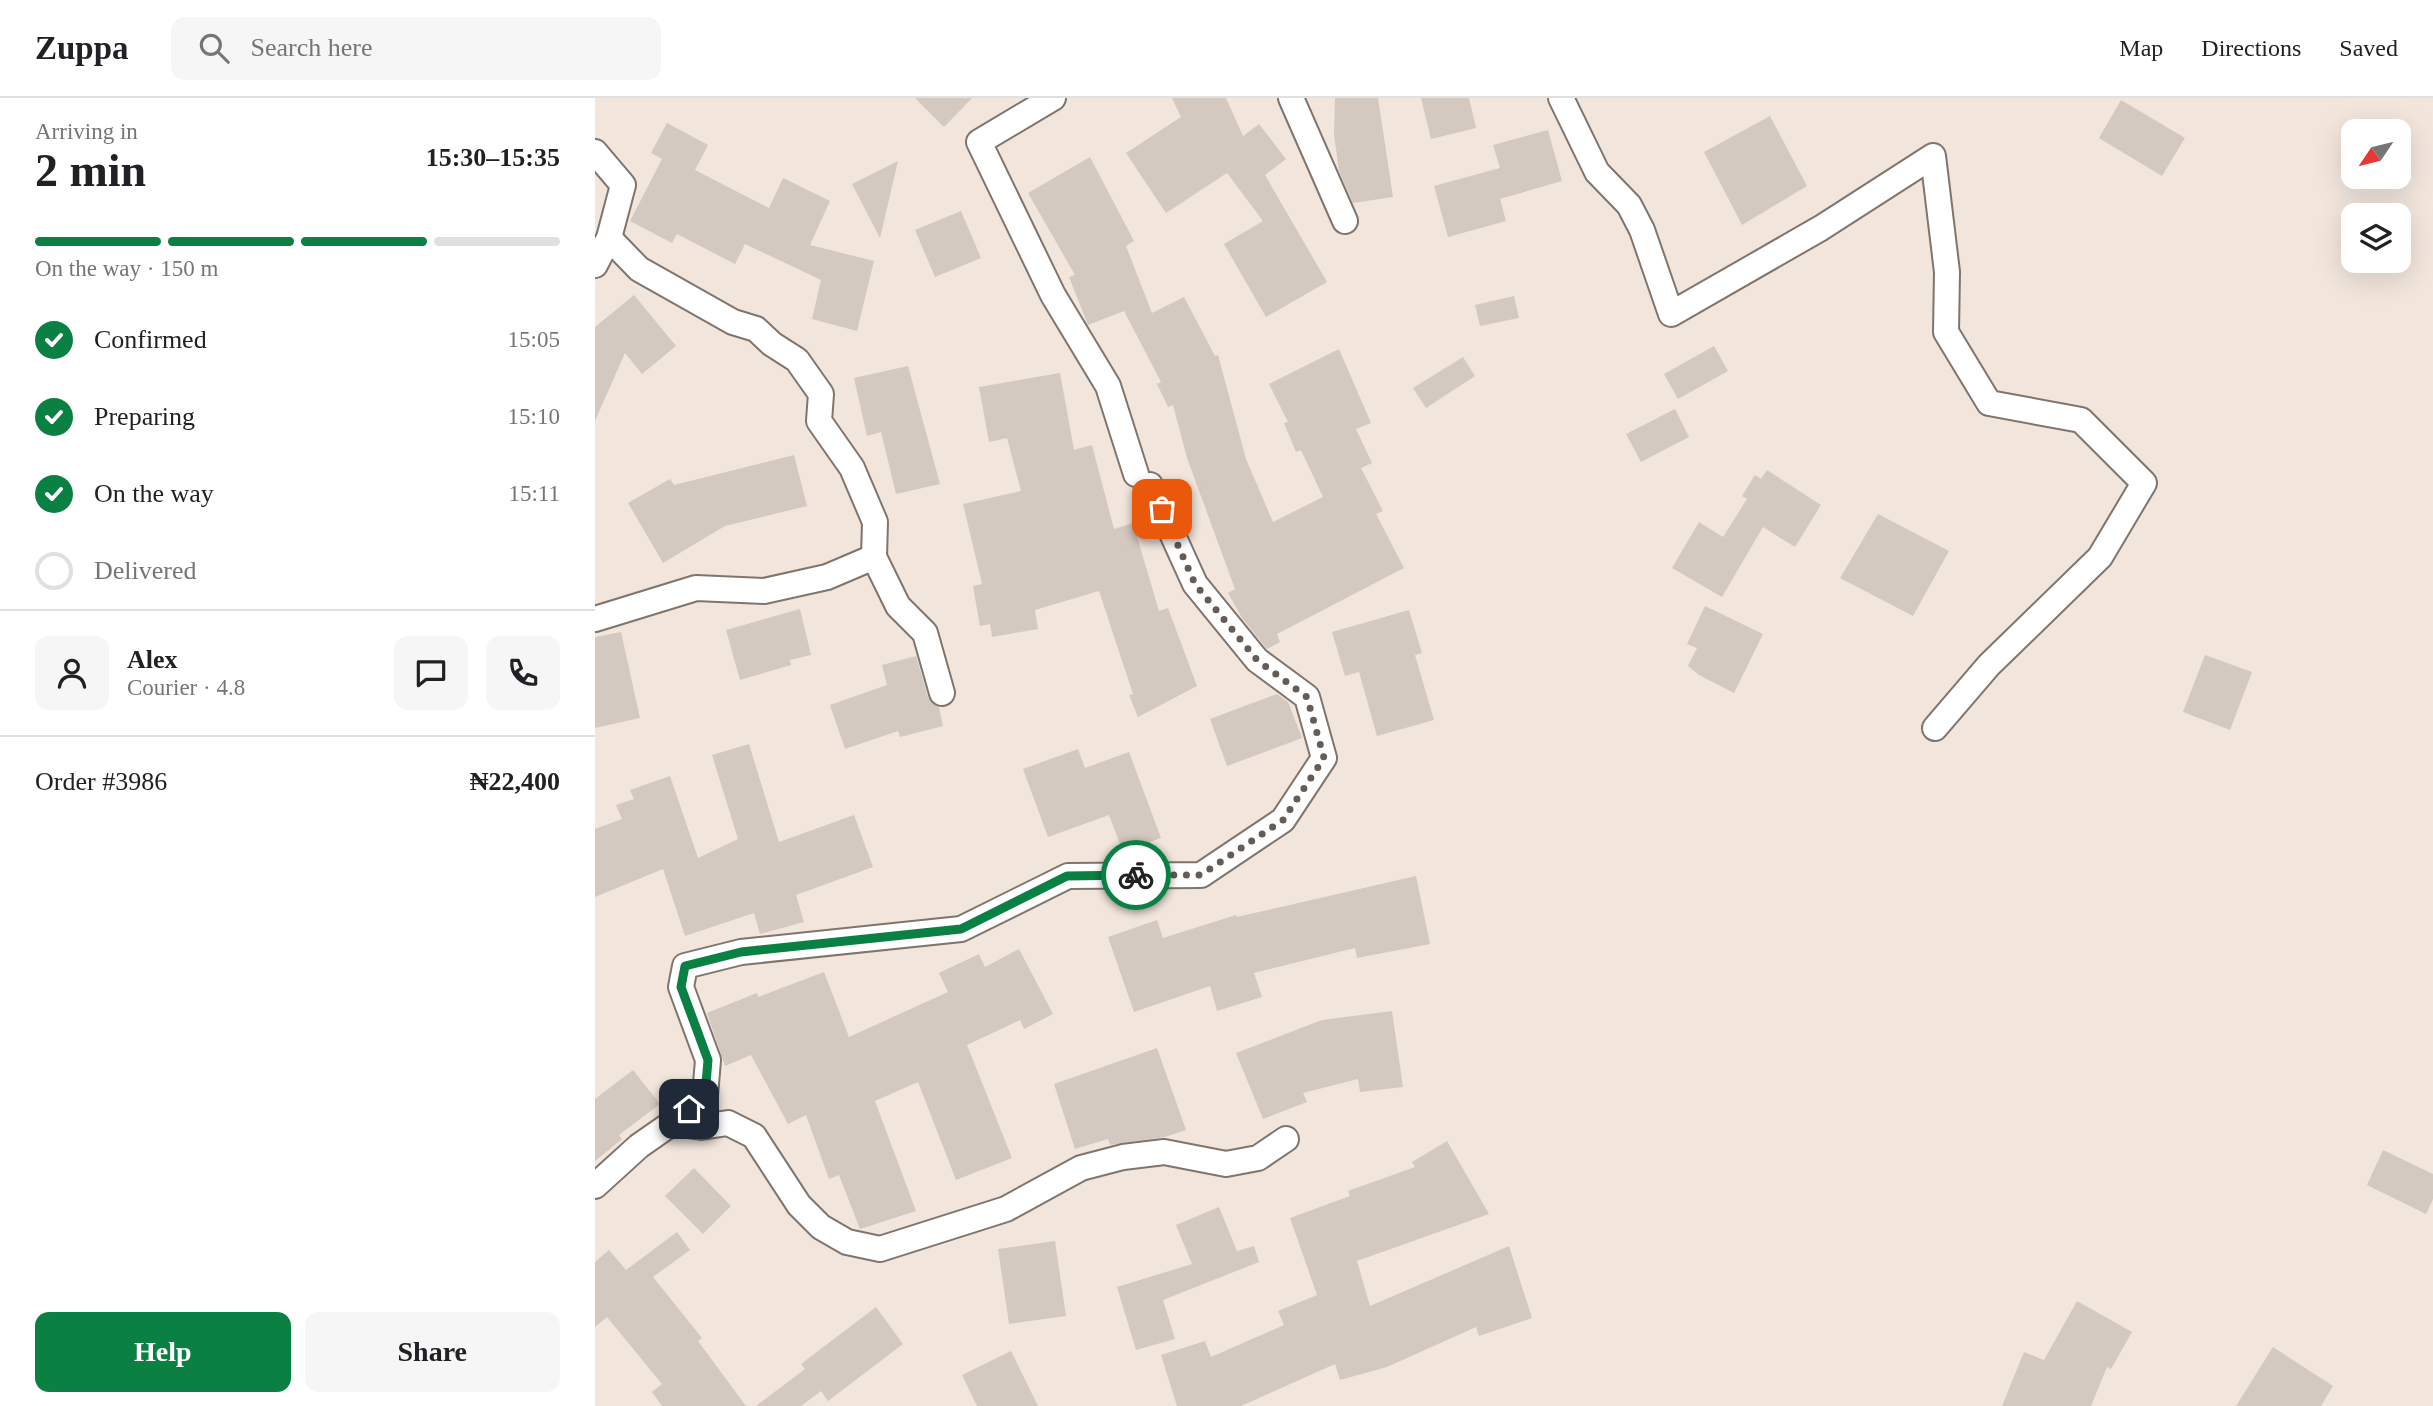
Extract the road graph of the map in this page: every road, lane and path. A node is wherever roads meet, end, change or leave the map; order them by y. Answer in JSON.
{"nodes":[{"id":1,"x":1053,"y":98,"type":"edge"},
{"id":2,"x":1291,"y":98,"type":"edge"},
{"id":3,"x":1561,"y":98,"type":"edge"},
{"id":4,"x":595,"y":152,"type":"edge"},
{"id":5,"x":1345,"y":221,"type":"dead end"},
{"id":6,"x":609,"y":238,"type":"junction"},
{"id":7,"x":595,"y":265,"type":"edge"},
{"id":8,"x":874,"y":557,"type":"junction"},
{"id":9,"x":595,"y":619,"type":"edge"},
{"id":10,"x":941,"y":693,"type":"dead end"},
{"id":11,"x":1935,"y":728,"type":"dead end"},
{"id":12,"x":672,"y":1123,"type":"junction"},
{"id":13,"x":1286,"y":1139,"type":"dead end"},
{"id":14,"x":595,"y":1186,"type":"edge"}],
"edges":[{"from":1,"to":12,"type":"street"},
{"from":2,"to":5,"type":"street"},
{"from":3,"to":11,"type":"street"},
{"from":4,"to":6,"type":"street"},
{"from":6,"to":7,"type":"street"},
{"from":6,"to":8,"type":"street"},
{"from":8,"to":9,"type":"street"},
{"from":8,"to":10,"type":"street"},
{"from":12,"to":13,"type":"street"},
{"from":12,"to":14,"type":"street"}]}
